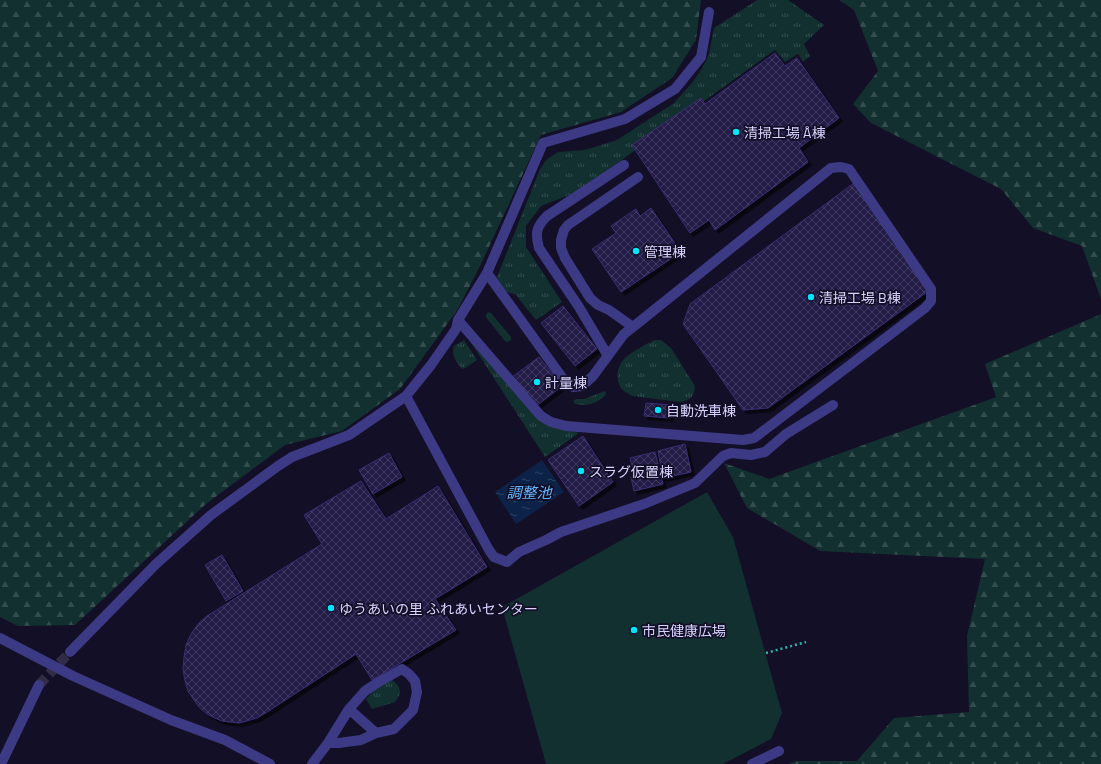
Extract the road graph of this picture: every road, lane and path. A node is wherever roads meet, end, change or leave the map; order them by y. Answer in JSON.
{"nodes":[{"id":1,"x":709,"y":12,"type":"dead end"},
{"id":2,"x":624,"y":165,"type":"dead end"},
{"id":3,"x":638,"y":177,"type":"dead end"},
{"id":4,"x":487,"y":273,"type":"junction"},
{"id":5,"x":458,"y":320,"type":"junction"},
{"id":6,"x":633,"y":327,"type":"junction"},
{"id":7,"x":608,"y":356,"type":"junction"},
{"id":8,"x":406,"y":396,"type":"junction"},
{"id":9,"x":832,"y":405,"type":"dead end"},
{"id":10,"x":0,"y":638,"type":"edge"},
{"id":11,"x":806,"y":642,"type":"dead end"},
{"id":12,"x":70,"y":652,"type":"tunnel mouth"},
{"id":13,"x":766,"y":653,"type":"dead end"},
{"id":14,"x":40,"y":685,"type":"tunnel mouth"},
{"id":15,"x":349,"y":709,"type":"junction"},
{"id":16,"x":376,"y":732,"type":"junction"},
{"id":17,"x":328,"y":743,"type":"junction"},
{"id":18,"x":779,"y":751,"type":"dead end"},
{"id":19,"x":1,"y":764,"type":"edge"},
{"id":20,"x":270,"y":764,"type":"edge"},
{"id":21,"x":312,"y":764,"type":"edge"},
{"id":22,"x":752,"y":764,"type":"edge"}],
"edges":[{"from":1,"to":4,"type":"street"},
{"from":2,"to":7,"type":"street"},
{"from":3,"to":6,"type":"street"},
{"from":4,"to":5,"type":"street"},
{"from":4,"to":7,"type":"street"},
{"from":5,"to":6,"type":"street"},
{"from":5,"to":8,"type":"street"},
{"from":6,"to":7,"type":"street"},
{"from":8,"to":9,"type":"street"},
{"from":8,"to":12,"type":"street"},
{"from":10,"to":20,"type":"street"},
{"from":11,"to":13,"type":"path"},
{"from":14,"to":19,"type":"street"},
{"from":15,"to":16,"type":"street"},
{"from":15,"to":16,"type":"street"},
{"from":15,"to":17,"type":"street"},
{"from":16,"to":17,"type":"street"},
{"from":17,"to":21,"type":"street"},
{"from":18,"to":22,"type":"street"}]}
